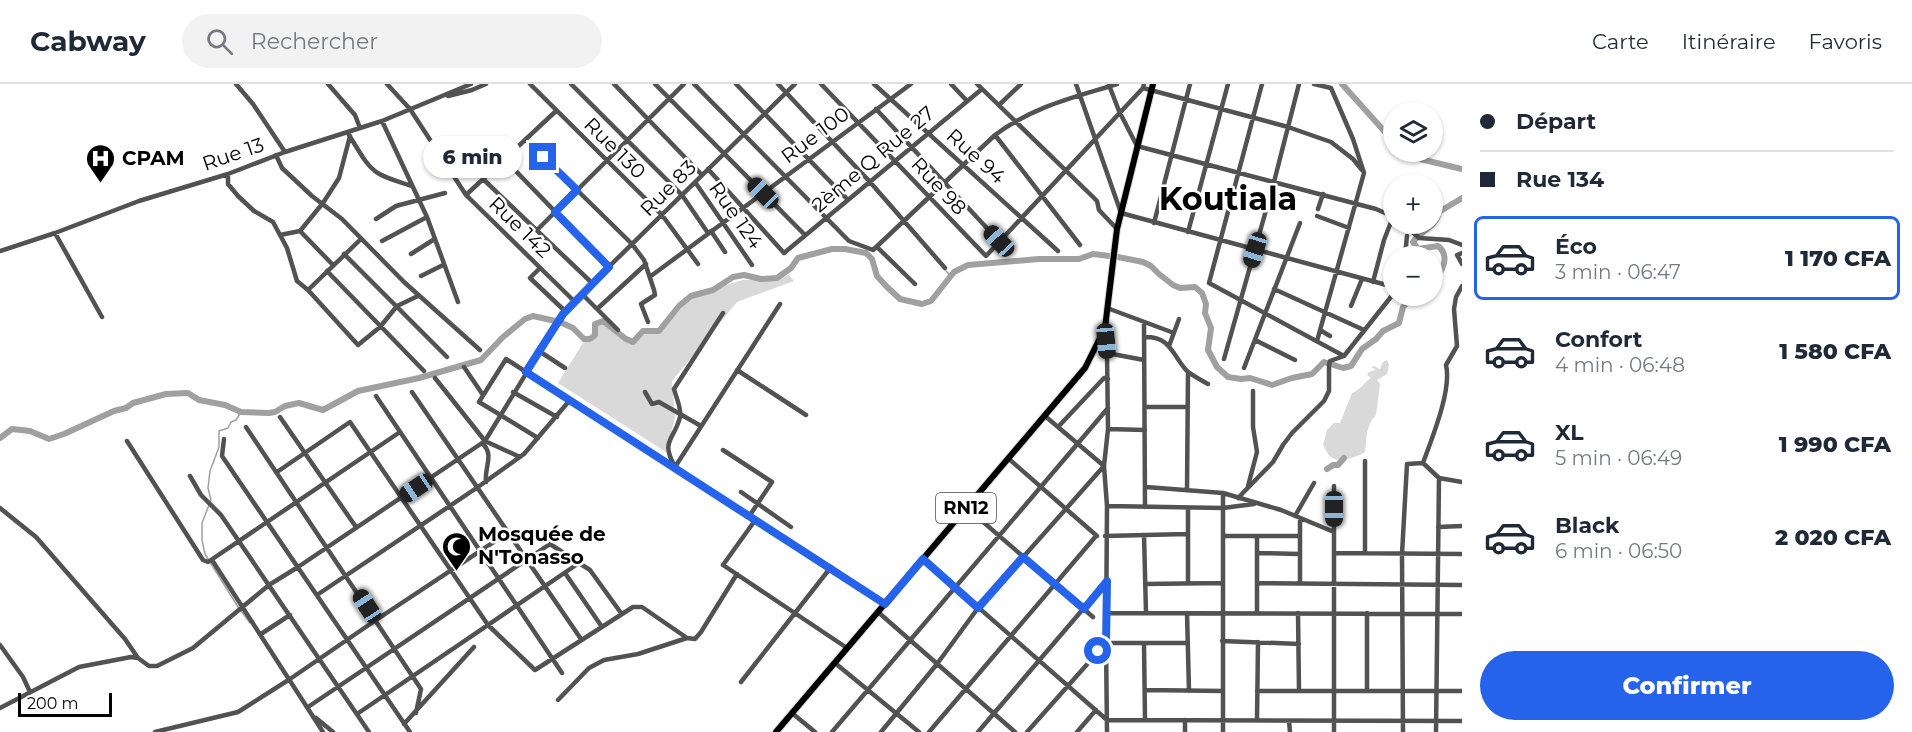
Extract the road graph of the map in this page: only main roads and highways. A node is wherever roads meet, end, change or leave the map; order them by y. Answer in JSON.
{"nodes":[{"id":1,"x":1152,"y":88,"type":"edge"},
{"id":2,"x":776,"y":732,"type":"edge"}],
"edges":[{"from":1,"to":2,"type":"main road","number":"RN12"}]}
